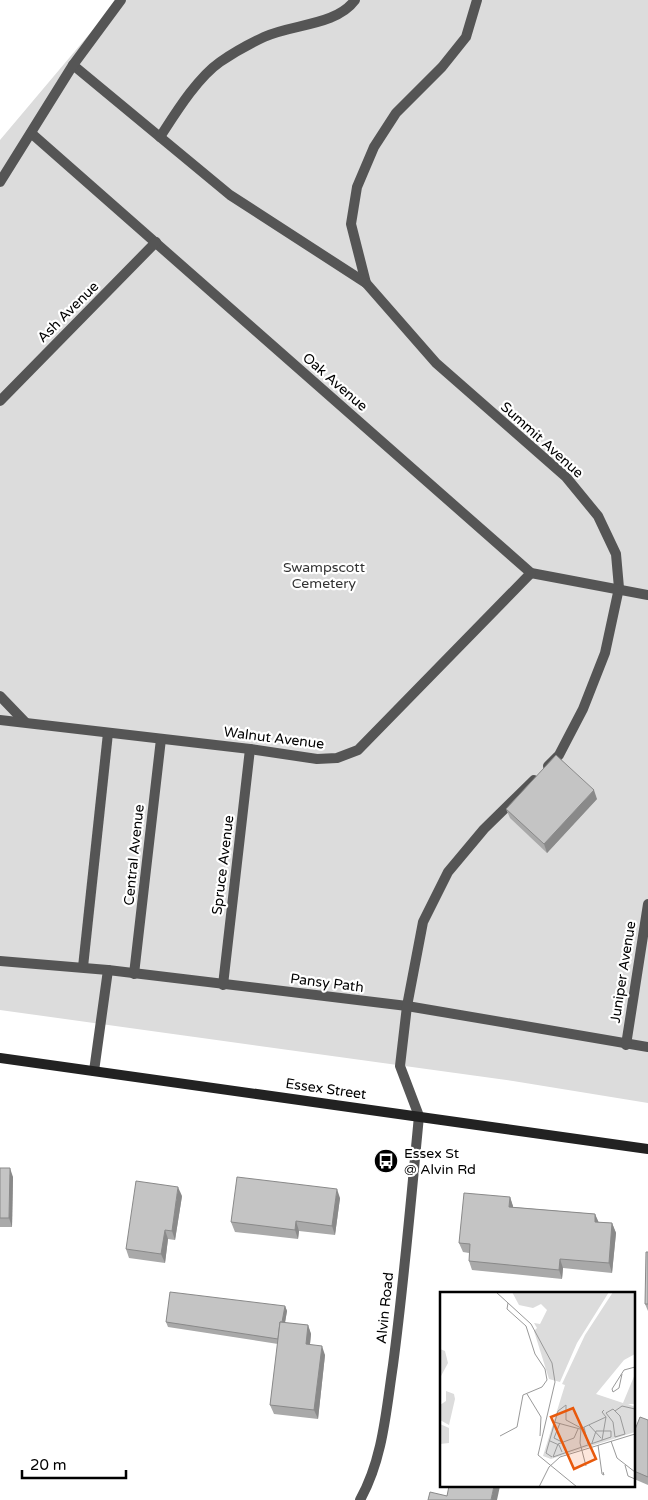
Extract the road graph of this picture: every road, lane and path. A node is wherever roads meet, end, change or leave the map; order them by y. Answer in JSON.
{"nodes":[{"id":1,"x":121,"y":0,"type":"edge"},
{"id":2,"x":355,"y":0,"type":"edge"},
{"id":3,"x":477,"y":0,"type":"edge"},
{"id":4,"x":72,"y":65,"type":"junction"},
{"id":5,"x":30,"y":133,"type":"junction"},
{"id":6,"x":160,"y":137,"type":"junction"},
{"id":7,"x":0,"y":182,"type":"edge"},
{"id":8,"x":156,"y":242,"type":"junction"},
{"id":9,"x":366,"y":283,"type":"junction"},
{"id":10,"x":0,"y":401,"type":"edge"},
{"id":11,"x":531,"y":573,"type":"junction"},
{"id":12,"x":619,"y":588,"type":"junction"},
{"id":13,"x":648,"y":595,"type":"edge"},
{"id":14,"x":0,"y":696,"type":"edge"},
{"id":15,"x":0,"y":720,"type":"edge"},
{"id":16,"x":25,"y":722,"type":"junction"},
{"id":17,"x":108,"y":733,"type":"junction"},
{"id":18,"x":161,"y":739,"type":"junction"},
{"id":19,"x":250,"y":749,"type":"junction"},
{"id":20,"x":648,"y":904,"type":"edge"},
{"id":21,"x":0,"y":962,"type":"edge"},
{"id":22,"x":83,"y":967,"type":"junction"},
{"id":23,"x":108,"y":970,"type":"junction"},
{"id":24,"x":134,"y":974,"type":"junction"},
{"id":25,"x":223,"y":985,"type":"junction"},
{"id":26,"x":407,"y":1006,"type":"junction"},
{"id":27,"x":626,"y":1045,"type":"junction"},
{"id":28,"x":648,"y":1048,"type":"edge"},
{"id":29,"x":0,"y":1058,"type":"edge"},
{"id":30,"x":94,"y":1071,"type":"junction"},
{"id":31,"x":419,"y":1116,"type":"junction"},
{"id":32,"x":648,"y":1149,"type":"edge"},
{"id":33,"x":360,"y":1500,"type":"edge"}],
"edges":[{"from":1,"to":4,"type":"street"},
{"from":2,"to":6,"type":"street"},
{"from":3,"to":9,"type":"street","name":"Summit Avenue"},
{"from":4,"to":5,"type":"street"},
{"from":4,"to":6,"type":"street"},
{"from":5,"to":7,"type":"street"},
{"from":5,"to":8,"type":"street","name":"Oak Avenue"},
{"from":6,"to":9,"type":"street"},
{"from":8,"to":10,"type":"street","name":"Ash Avenue"},
{"from":8,"to":11,"type":"street","name":"Oak Avenue"},
{"from":9,"to":12,"type":"street","name":"Summit Avenue"},
{"from":11,"to":12,"type":"street","name":"Oak Avenue"},
{"from":11,"to":19,"type":"street","name":"Walnut Avenue"},
{"from":12,"to":13,"type":"street","name":"Oak Avenue"},
{"from":12,"to":26,"type":"street","name":"Summit Avenue"},
{"from":14,"to":16,"type":"street"},
{"from":15,"to":16,"type":"street","name":"Walnut Avenue"},
{"from":16,"to":17,"type":"street","name":"Walnut Avenue"},
{"from":17,"to":18,"type":"street","name":"Walnut Avenue"},
{"from":17,"to":22,"type":"street"},
{"from":18,"to":19,"type":"street","name":"Walnut Avenue"},
{"from":18,"to":24,"type":"street","name":"Central Avenue"},
{"from":19,"to":25,"type":"street","name":"Spruce Avenue"},
{"from":20,"to":27,"type":"street","name":"Juniper Avenue"},
{"from":21,"to":22,"type":"street","name":"Pansy Path"},
{"from":22,"to":23,"type":"street","name":"Pansy Path"},
{"from":23,"to":24,"type":"street","name":"Pansy Path"},
{"from":23,"to":30,"type":"street"},
{"from":24,"to":25,"type":"street","name":"Pansy Path"},
{"from":25,"to":26,"type":"street","name":"Pansy Path"},
{"from":26,"to":27,"type":"street","name":"Pansy Path"},
{"from":26,"to":31,"type":"street","name":"Summit Avenue"},
{"from":27,"to":28,"type":"street","name":"Pansy Path"},
{"from":29,"to":30,"type":"main road","name":"Essex Street"},
{"from":30,"to":31,"type":"main road","name":"Essex Street"},
{"from":31,"to":32,"type":"main road","name":"Essex Street"},
{"from":31,"to":33,"type":"street","name":"Alvin Road"}]}
